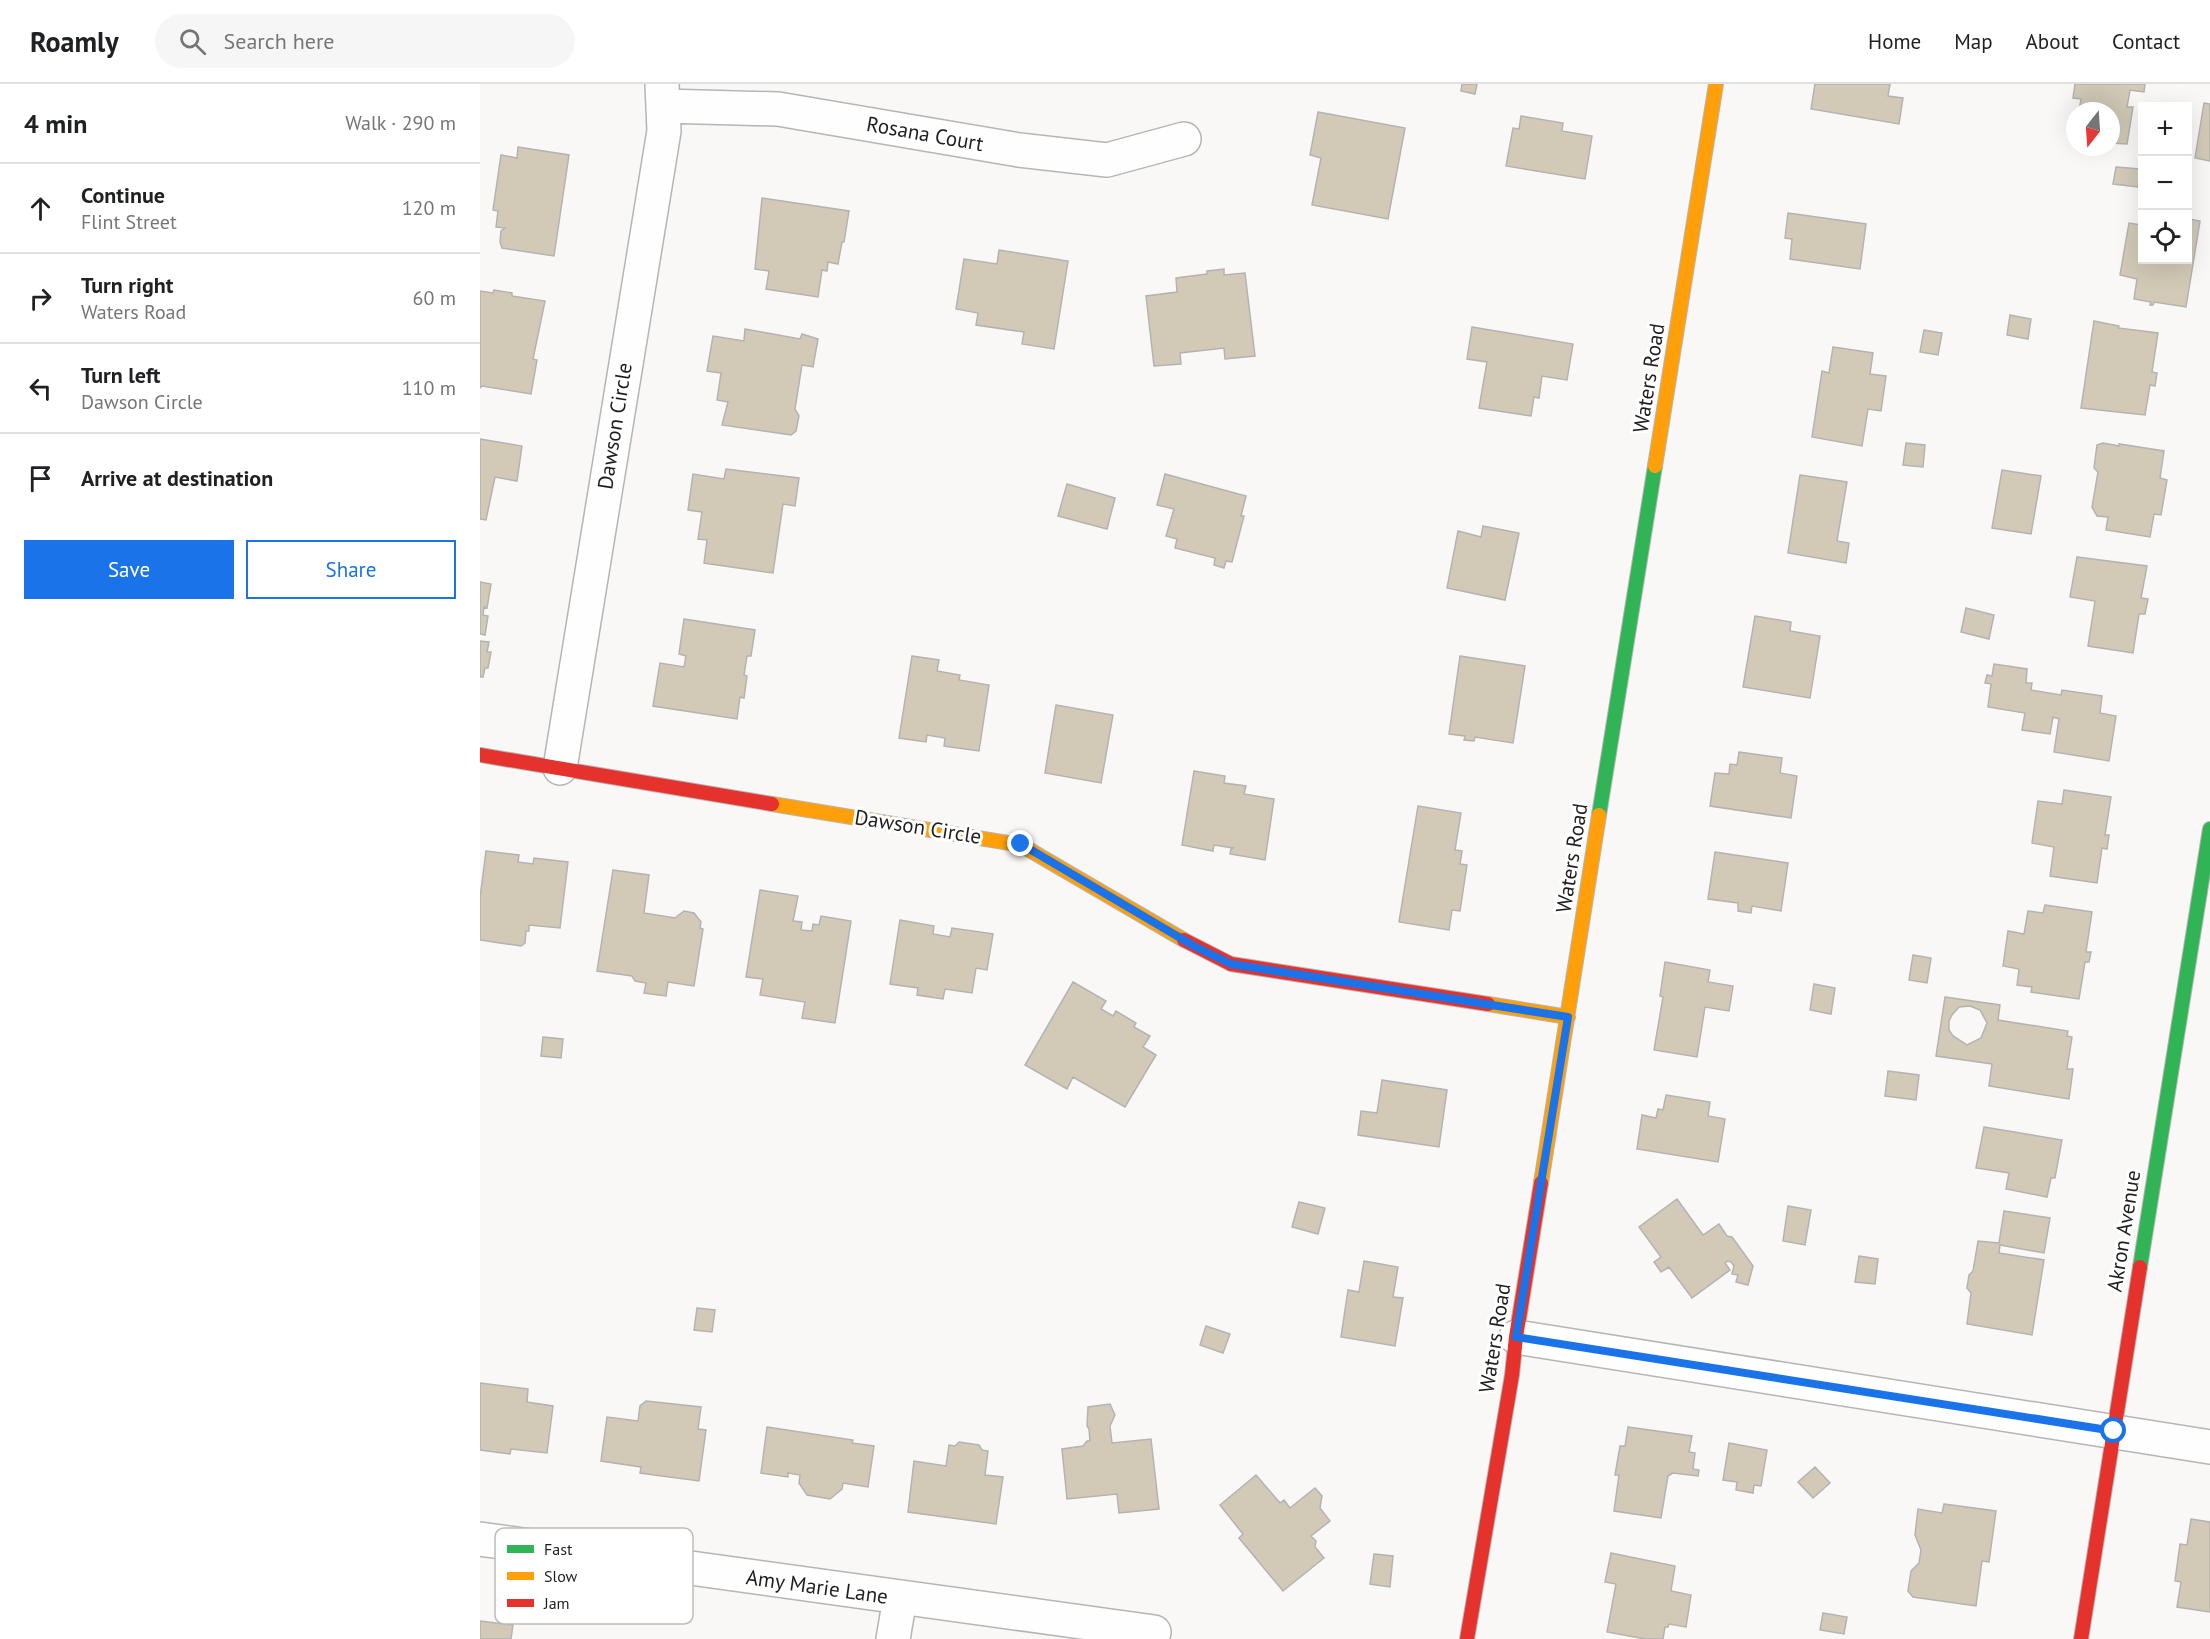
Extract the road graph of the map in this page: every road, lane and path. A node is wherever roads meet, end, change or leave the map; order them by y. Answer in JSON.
{"nodes":[{"id":1,"x":1716,"y":84,"type":"edge"},
{"id":2,"x":662,"y":95,"type":"edge"},
{"id":3,"x":1184,"y":139,"type":"dead end"},
{"id":4,"x":480,"y":755,"type":"edge"},
{"id":5,"x":560,"y":768,"type":"junction"},
{"id":6,"x":2210,"y":829,"type":"edge"},
{"id":7,"x":1568,"y":1017,"type":"junction"},
{"id":8,"x":1516,"y":1337,"type":"junction"},
{"id":9,"x":2114,"y":1431,"type":"junction"},
{"id":10,"x":2210,"y":1446,"type":"edge"},
{"id":11,"x":480,"y":1539,"type":"edge"},
{"id":12,"x":495,"y":1541,"type":"edge"},
{"id":13,"x":693,"y":1569,"type":"edge"},
{"id":14,"x":900,"y":1598,"type":"junction"},
{"id":15,"x":1154,"y":1632,"type":"dead end"},
{"id":16,"x":893,"y":1639,"type":"edge"},
{"id":17,"x":1467,"y":1639,"type":"edge"},
{"id":18,"x":2081,"y":1639,"type":"edge"}],
"edges":[{"from":1,"to":7,"type":"street","name":"Waters Road"},
{"from":2,"to":3,"type":"street","name":"Rosana Court"},
{"from":2,"to":5,"type":"street","name":"Dawson Circle"},
{"from":4,"to":5,"type":"street","name":"Dawson Circle"},
{"from":5,"to":7,"type":"street","name":"Dawson Circle"},
{"from":6,"to":9,"type":"street","name":"Akron Avenue"},
{"from":7,"to":8,"type":"street","name":"Waters Road"},
{"from":8,"to":9,"type":"street"},
{"from":8,"to":17,"type":"street","name":"Waters Road"},
{"from":9,"to":10,"type":"street"},
{"from":9,"to":18,"type":"street","name":"Akron Avenue"},
{"from":11,"to":12,"type":"street","name":"Amy Marie Lane"},
{"from":13,"to":14,"type":"street","name":"Amy Marie Lane"},
{"from":14,"to":15,"type":"street","name":"Amy Marie Lane"},
{"from":14,"to":16,"type":"street"}]}
